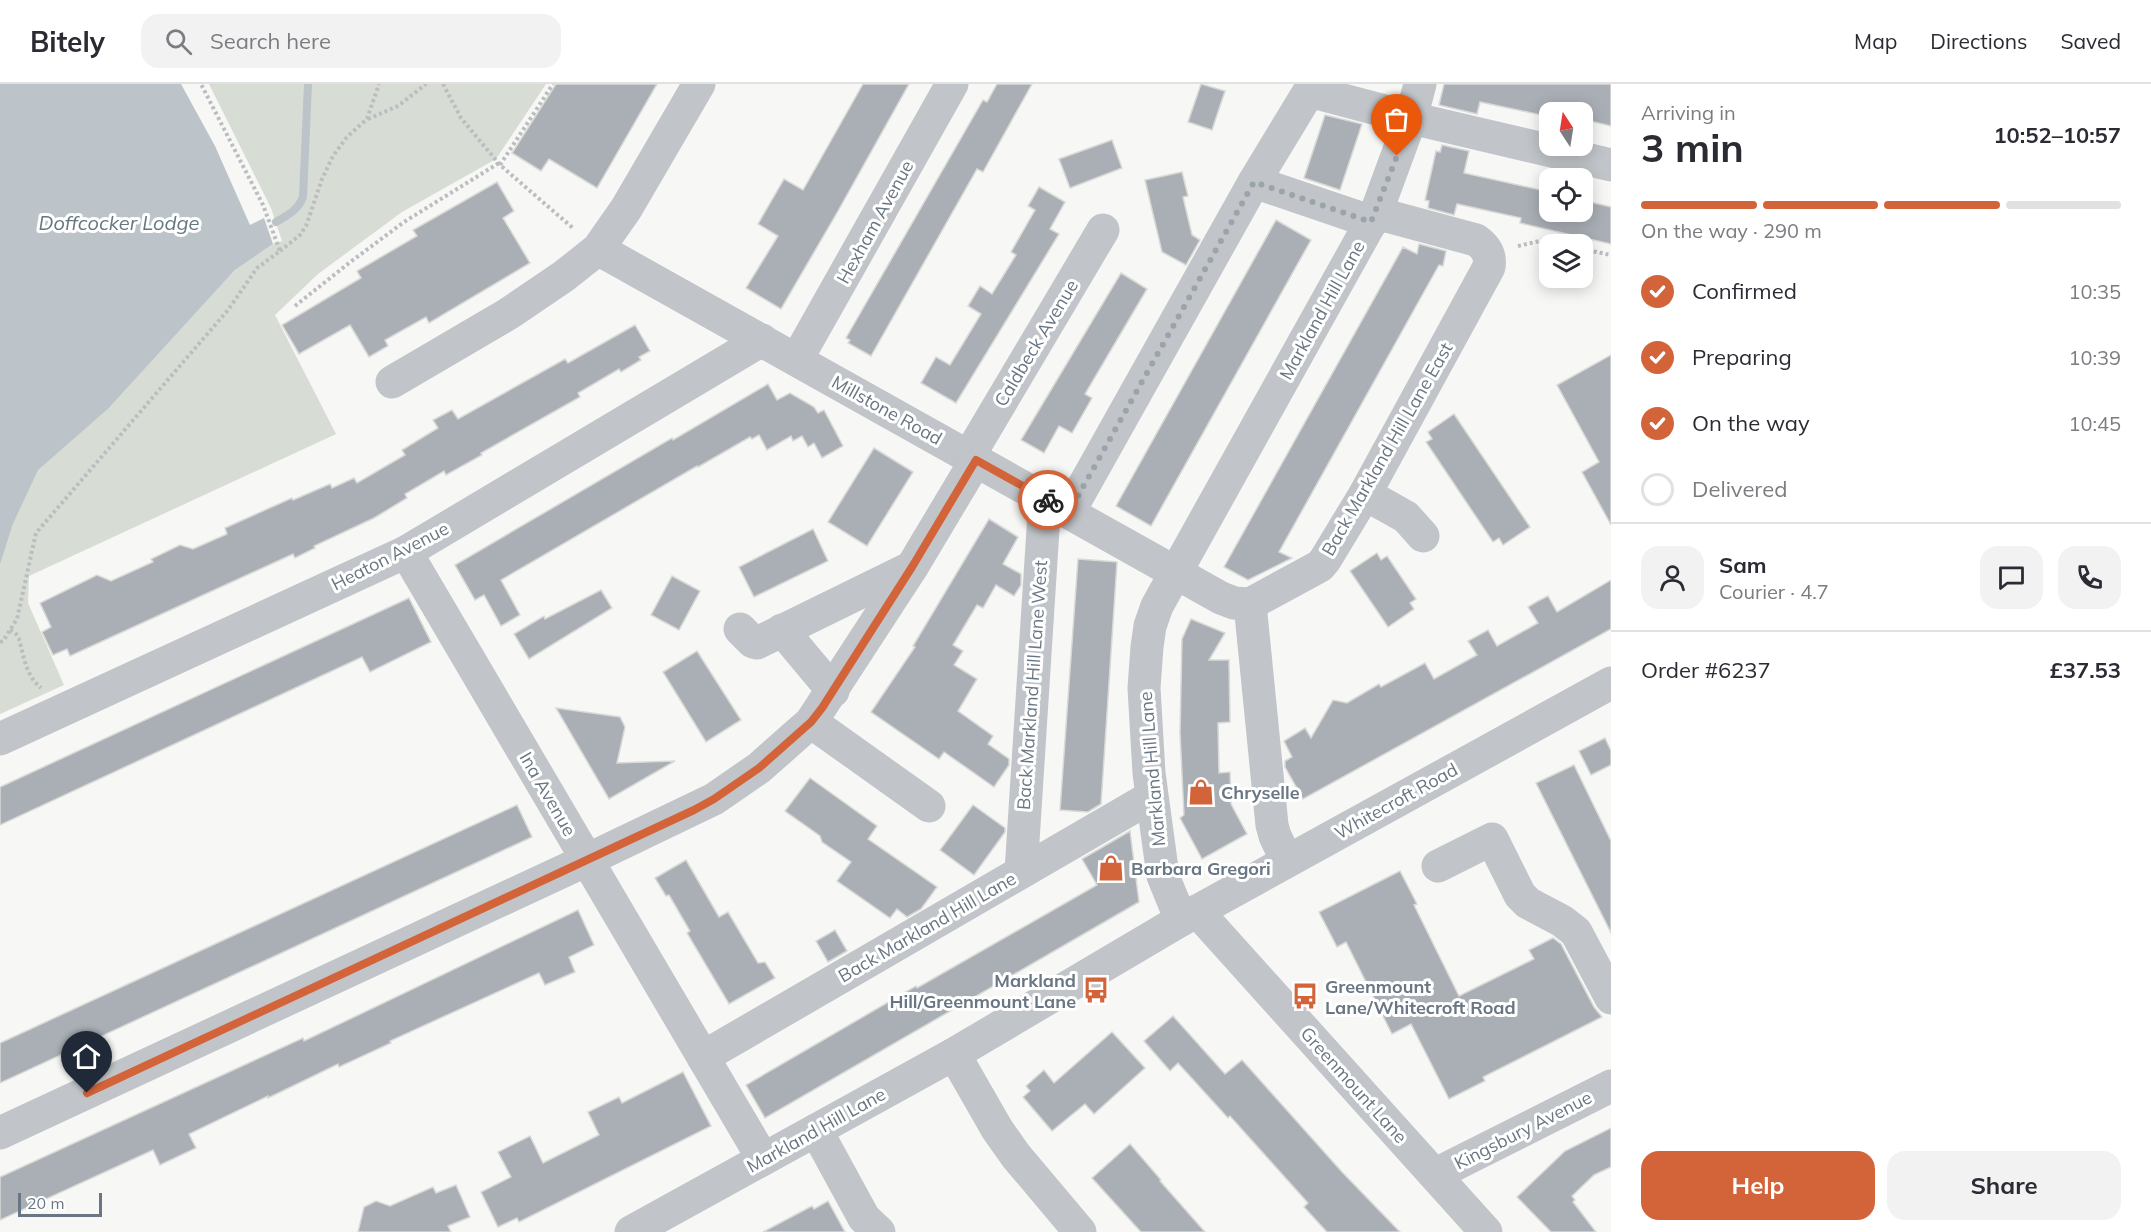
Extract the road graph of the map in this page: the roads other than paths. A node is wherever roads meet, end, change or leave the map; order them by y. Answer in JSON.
{"nodes":[{"id":1,"x":699,"y":84,"type":"edge"},
{"id":2,"x":952,"y":84,"type":"edge"},
{"id":3,"x":1420,"y":84,"type":"edge"},
{"id":4,"x":1411,"y":118,"type":"junction"},
{"id":5,"x":1611,"y":165,"type":"edge"},
{"id":6,"x":1254,"y":182,"type":"junction"},
{"id":7,"x":1374,"y":217,"type":"junction"},
{"id":8,"x":1103,"y":230,"type":"dead end"},
{"id":9,"x":598,"y":249,"type":"junction"},
{"id":10,"x":762,"y":340,"type":"junction"},
{"id":11,"x":797,"y":360,"type":"junction"},
{"id":12,"x":392,"y":382,"type":"dead end"},
{"id":13,"x":972,"y":458,"type":"junction"},
{"id":14,"x":1365,"y":494,"type":"junction"},
{"id":15,"x":1057,"y":505,"type":"junction"},
{"id":16,"x":1422,"y":536,"type":"dead end"},
{"id":17,"x":406,"y":552,"type":"junction"},
{"id":18,"x":912,"y":567,"type":"junction"},
{"id":19,"x":1176,"y":572,"type":"junction"},
{"id":20,"x":1250,"y":604,"type":"junction"},
{"id":21,"x":740,"y":629,"type":"dead end"},
{"id":22,"x":782,"y":630,"type":"junction"},
{"id":23,"x":1611,"y":682,"type":"edge"},
{"id":24,"x":833,"y":691,"type":"junction"},
{"id":25,"x":811,"y":722,"type":"junction"},
{"id":26,"x":0,"y":740,"type":"edge"},
{"id":27,"x":1151,"y":797,"type":"junction"},
{"id":28,"x":929,"y":807,"type":"dead end"},
{"id":29,"x":587,"y":860,"type":"junction"},
{"id":30,"x":1287,"y":861,"type":"junction"},
{"id":31,"x":1438,"y":866,"type":"dead end"},
{"id":32,"x":1021,"y":872,"type":"junction"},
{"id":33,"x":1189,"y":916,"type":"junction"},
{"id":34,"x":1611,"y":998,"type":"edge"},
{"id":35,"x":954,"y":1054,"type":"junction"},
{"id":36,"x":702,"y":1057,"type":"junction"},
{"id":37,"x":1611,"y":1086,"type":"edge"},
{"id":38,"x":816,"y":1130,"type":"junction"},
{"id":39,"x":0,"y":1133,"type":"edge"},
{"id":40,"x":763,"y":1160,"type":"junction"},
{"id":41,"x":1436,"y":1174,"type":"junction"},
{"id":42,"x":631,"y":1232,"type":"edge"},
{"id":43,"x":879,"y":1232,"type":"edge"},
{"id":44,"x":1080,"y":1232,"type":"edge"},
{"id":45,"x":1486,"y":1232,"type":"edge"}],
"edges":[{"from":1,"to":9,"type":"street"},
{"from":2,"to":11,"type":"street","name":"Hexham Avenue"},
{"from":3,"to":4,"type":"street","name":"Markland Hill Lane"},
{"from":4,"to":5,"type":"street"},
{"from":4,"to":6,"type":"street","name":"Back Markland Hill Lane West"},
{"from":4,"to":7,"type":"street","name":"Markland Hill Lane"},
{"from":6,"to":7,"type":"street"},
{"from":6,"to":15,"type":"street","name":"Back Markland Hill Lane West"},
{"from":7,"to":14,"type":"street","name":"Back Markland Hill Lane East"},
{"from":7,"to":19,"type":"street","name":"Markland Hill Lane"},
{"from":8,"to":13,"type":"street","name":"Caldbeck Avenue"},
{"from":9,"to":10,"type":"street","name":"Millstone Road"},
{"from":9,"to":12,"type":"street"},
{"from":10,"to":11,"type":"street","name":"Millstone Road"},
{"from":10,"to":17,"type":"street","name":"Heaton Avenue"},
{"from":11,"to":13,"type":"street","name":"Millstone Road"},
{"from":13,"to":15,"type":"street","name":"Millstone Road"},
{"from":13,"to":18,"type":"street","name":"Caldbeck Avenue"},
{"from":14,"to":16,"type":"street"},
{"from":14,"to":20,"type":"street","name":"Back Markland Hill Lane East"},
{"from":15,"to":19,"type":"street","name":"Millstone Road"},
{"from":15,"to":32,"type":"street","name":"Back Markland Hill Lane West"},
{"from":17,"to":26,"type":"street","name":"Heaton Avenue"},
{"from":17,"to":29,"type":"street","name":"Ina Avenue"},
{"from":18,"to":22,"type":"street"},
{"from":18,"to":24,"type":"street","name":"Caldbeck Avenue"},
{"from":19,"to":20,"type":"street","name":"Millstone Road"},
{"from":19,"to":27,"type":"street","name":"Markland Hill Lane"},
{"from":20,"to":30,"type":"street"},
{"from":21,"to":22,"type":"street"},
{"from":22,"to":24,"type":"street"},
{"from":23,"to":30,"type":"street","name":"Whitecroft Road"},
{"from":24,"to":25,"type":"street","name":"Caldbeck Avenue"},
{"from":25,"to":28,"type":"street"},
{"from":25,"to":29,"type":"street","name":"Caldbeck Avenue"},
{"from":27,"to":32,"type":"street","name":"Back Markland Hill Lane"},
{"from":27,"to":33,"type":"street","name":"Markland Hill Lane"},
{"from":29,"to":36,"type":"street","name":"Ina Avenue"},
{"from":29,"to":39,"type":"street","name":"Caldbeck Avenue"},
{"from":30,"to":33,"type":"street","name":"Whitecroft Road"},
{"from":31,"to":34,"type":"street"},
{"from":32,"to":36,"type":"street","name":"Back Markland Hill Lane"},
{"from":33,"to":35,"type":"street","name":"Markland Hill Lane"},
{"from":33,"to":41,"type":"street","name":"Greenmount Lane"},
{"from":35,"to":38,"type":"street","name":"Markland Hill Lane"},
{"from":35,"to":44,"type":"street"},
{"from":36,"to":40,"type":"street","name":"Ina Avenue"},
{"from":37,"to":41,"type":"street","name":"Kingsbury Avenue"},
{"from":38,"to":40,"type":"street","name":"Markland Hill Lane"},
{"from":38,"to":43,"type":"street"},
{"from":40,"to":42,"type":"street","name":"Markland Hill Lane"},
{"from":41,"to":45,"type":"street","name":"Greenmount Lane"}]}
